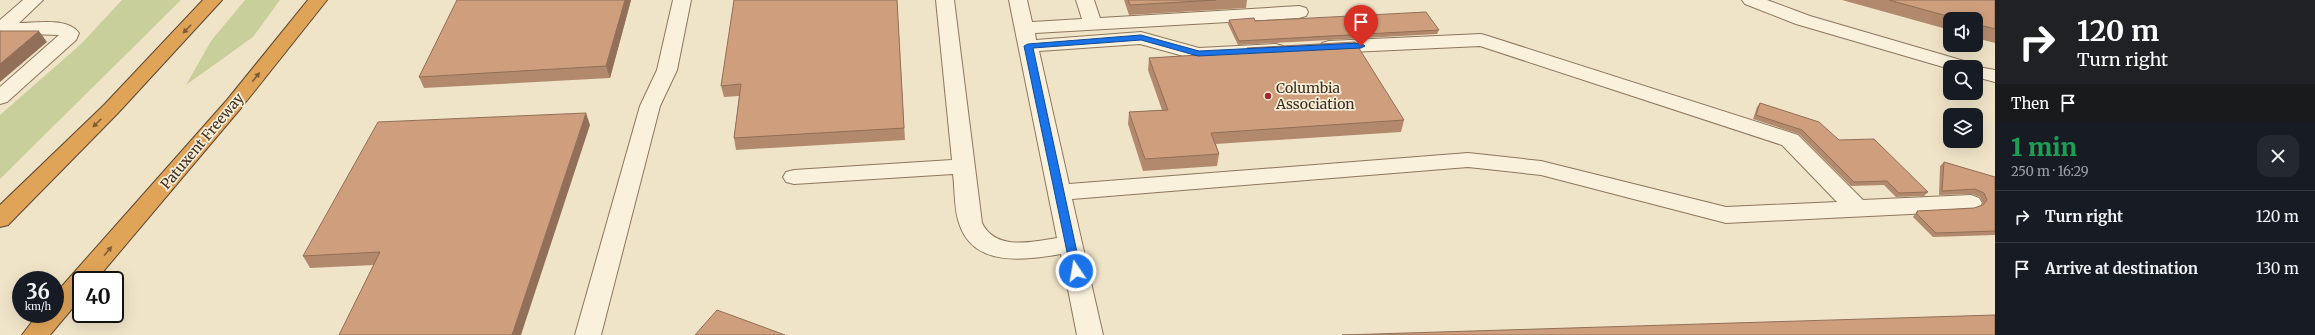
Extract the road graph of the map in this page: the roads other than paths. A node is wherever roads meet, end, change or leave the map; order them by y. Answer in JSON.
{"nodes":[{"id":1,"x":34,"y":0,"type":"edge"},
{"id":2,"x":213,"y":0,"type":"edge"},
{"id":3,"x":318,"y":0,"type":"edge"},
{"id":4,"x":682,"y":0,"type":"edge"},
{"id":5,"x":945,"y":0,"type":"edge"},
{"id":6,"x":1018,"y":0,"type":"edge"},
{"id":7,"x":1085,"y":0,"type":"edge"},
{"id":8,"x":1751,"y":0,"type":"edge"},
{"id":9,"x":1299,"y":12,"type":"dead end"},
{"id":10,"x":1092,"y":24,"type":"junction"},
{"id":11,"x":1026,"y":37,"type":"junction"},
{"id":12,"x":1943,"y":61,"type":"edge"},
{"id":13,"x":1983,"y":73,"type":"edge"},
{"id":14,"x":1995,"y":76,"type":"edge"},
{"id":15,"x":0,"y":98,"type":"edge"},
{"id":16,"x":964,"y":166,"type":"junction"},
{"id":17,"x":794,"y":177,"type":"dead end"},
{"id":18,"x":1060,"y":192,"type":"junction"},
{"id":19,"x":1971,"y":202,"type":"dead end"},
{"id":20,"x":1858,"y":208,"type":"junction"},
{"id":21,"x":0,"y":219,"type":"edge"},
{"id":22,"x":1070,"y":244,"type":"junction"},
{"id":23,"x":91,"y":271,"type":"edge"},
{"id":24,"x":72,"y":292,"type":"edge"},
{"id":25,"x":64,"y":301,"type":"edge"},
{"id":26,"x":45,"y":323,"type":"edge"},
{"id":27,"x":35,"y":335,"type":"edge"},
{"id":28,"x":588,"y":335,"type":"edge"},
{"id":29,"x":1090,"y":335,"type":"edge"}],
"edges":[{"from":1,"to":15,"type":"street"},
{"from":2,"to":21,"type":"highway","one_way":true},
{"from":23,"to":3,"type":"highway","name":"Patuxent Freeway","one_way":true},
{"from":4,"to":28,"type":"street"},
{"from":5,"to":16,"type":"street"},
{"from":6,"to":11,"type":"street"},
{"from":7,"to":10,"type":"street"},
{"from":8,"to":12,"type":"street"},
{"from":9,"to":10,"type":"street"},
{"from":10,"to":11,"type":"street"},
{"from":11,"to":18,"type":"street"},
{"from":11,"to":20,"type":"street"},
{"from":13,"to":14,"type":"street"},
{"from":16,"to":17,"type":"street"},
{"from":16,"to":22,"type":"street"},
{"from":18,"to":20,"type":"street"},
{"from":18,"to":22,"type":"street"},
{"from":19,"to":20,"type":"street"},
{"from":22,"to":29,"type":"street"},
{"from":24,"to":25,"type":"highway","name":"Patuxent Freeway"},
{"from":26,"to":27,"type":"highway"}]}
